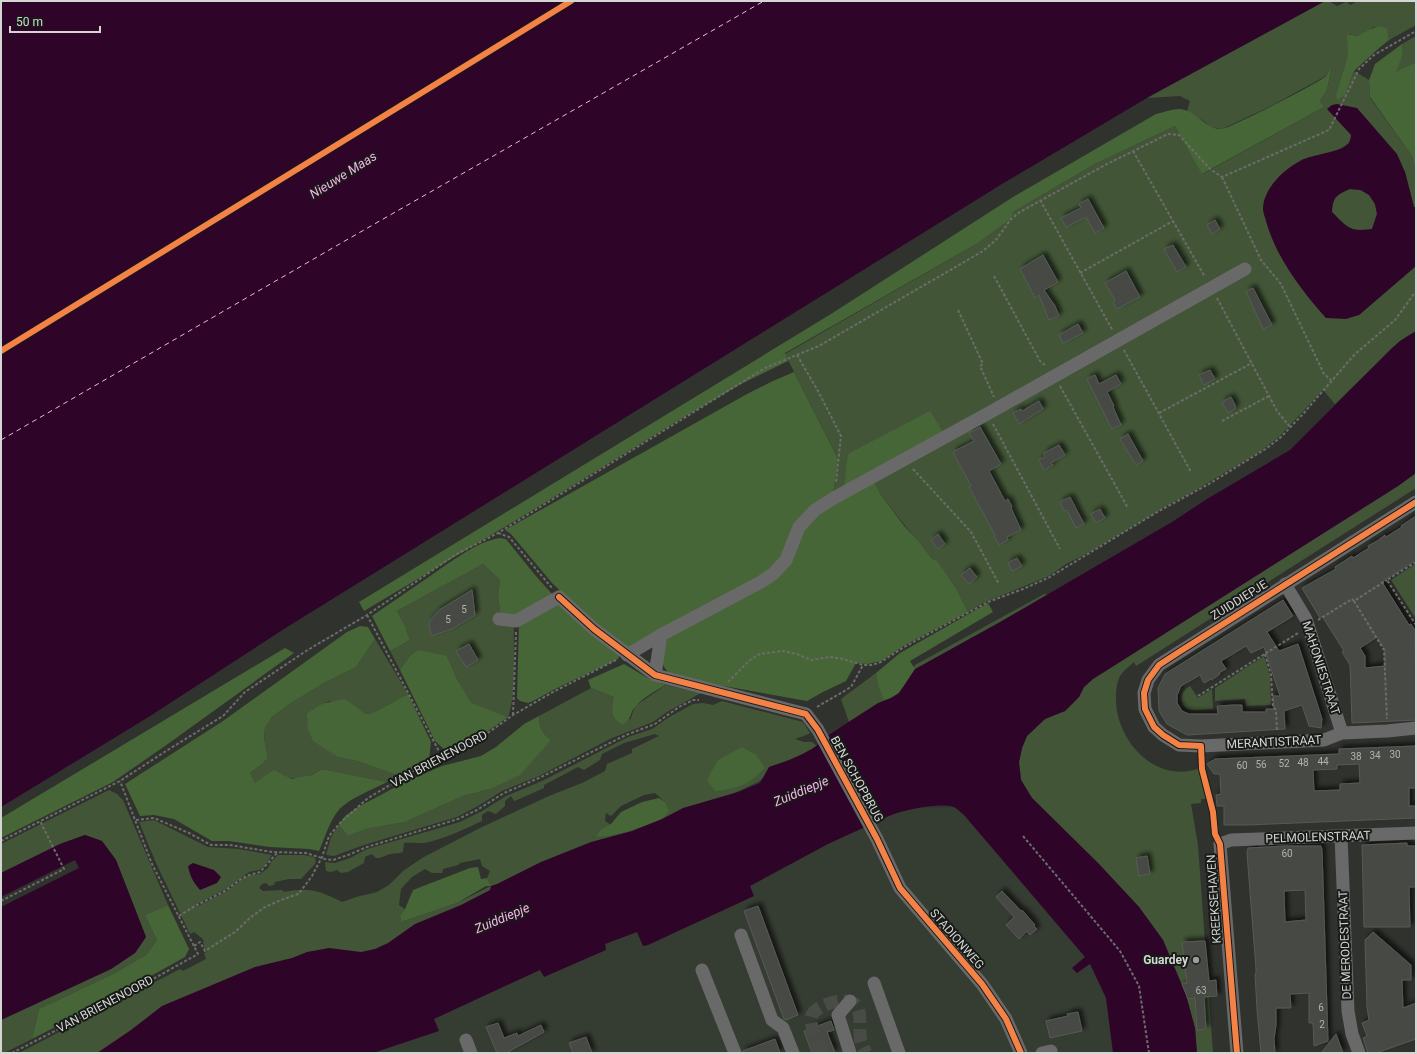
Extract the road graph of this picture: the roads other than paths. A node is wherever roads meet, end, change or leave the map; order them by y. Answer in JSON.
{"nodes":[{"id":1,"x":1246,"y":269,"type":"dead end"},
{"id":2,"x":1416,"y":502,"type":"edge"},
{"id":3,"x":1285,"y":584,"type":"junction"},
{"id":4,"x":499,"y":619,"type":"dead end"},
{"id":5,"x":661,"y":635,"type":"junction"},
{"id":6,"x":627,"y":655,"type":"junction"},
{"id":7,"x":655,"y":675,"type":"junction"},
{"id":8,"x":1416,"y":728,"type":"edge"},
{"id":9,"x":1342,"y":733,"type":"junction"},
{"id":10,"x":1179,"y":745,"type":"joint"},
{"id":11,"x":1416,"y":833,"type":"edge"},
{"id":12,"x":1341,"y":836,"type":"junction"},
{"id":13,"x":877,"y":839,"type":"joint"},
{"id":14,"x":1220,"y":844,"type":"joint"},
{"id":15,"x":741,"y":935,"type":"dead end"},
{"id":16,"x":702,"y":970,"type":"dead end"},
{"id":17,"x":874,"y":983,"type":"dead end"},
{"id":18,"x":850,"y":1001,"type":"dead end"},
{"id":19,"x":466,"y":1040,"type":"dead end"},
{"id":20,"x":471,"y":1053,"type":"edge"},
{"id":21,"x":735,"y":1053,"type":"edge"},
{"id":22,"x":793,"y":1053,"type":"edge"},
{"id":23,"x":850,"y":1053,"type":"edge"},
{"id":24,"x":899,"y":1053,"type":"edge"},
{"id":25,"x":1021,"y":1053,"type":"edge"},
{"id":26,"x":1236,"y":1053,"type":"edge"},
{"id":27,"x":1359,"y":1053,"type":"edge"}],
"edges":[{"from":1,"to":5,"type":"street"},
{"from":2,"to":3,"type":"street","name":"ZUIDDIEPJE"},
{"from":3,"to":9,"type":"street","name":"MAHONIESTRAAT"},
{"from":3,"to":10,"type":"street","name":"ZUIDDIEPJE"},
{"from":4,"to":6,"type":"street"},
{"from":5,"to":6,"type":"street"},
{"from":5,"to":7,"type":"street"},
{"from":6,"to":7,"type":"street"},
{"from":7,"to":13,"type":"street","name":"BEN SCHOPBRUG"},
{"from":8,"to":9,"type":"street","name":"MERANTISTRAAT"},
{"from":9,"to":10,"type":"street","name":"MERANTISTRAAT"},
{"from":11,"to":12,"type":"street","name":"PELMOLENSTRAAT"},
{"from":12,"to":14,"type":"street","name":"PELMOLENSTRAAT"},
{"from":12,"to":27,"type":"street","name":"DE MERODESTRAAT"},
{"from":13,"to":25,"type":"street","name":"STADIONWEG"},
{"from":14,"to":26,"type":"street","name":"KREEKSEHAVEN"},
{"from":15,"to":22,"type":"street"},
{"from":16,"to":21,"type":"street"},
{"from":17,"to":24,"type":"street"},
{"from":18,"to":23,"type":"street"},
{"from":19,"to":20,"type":"street"}]}
